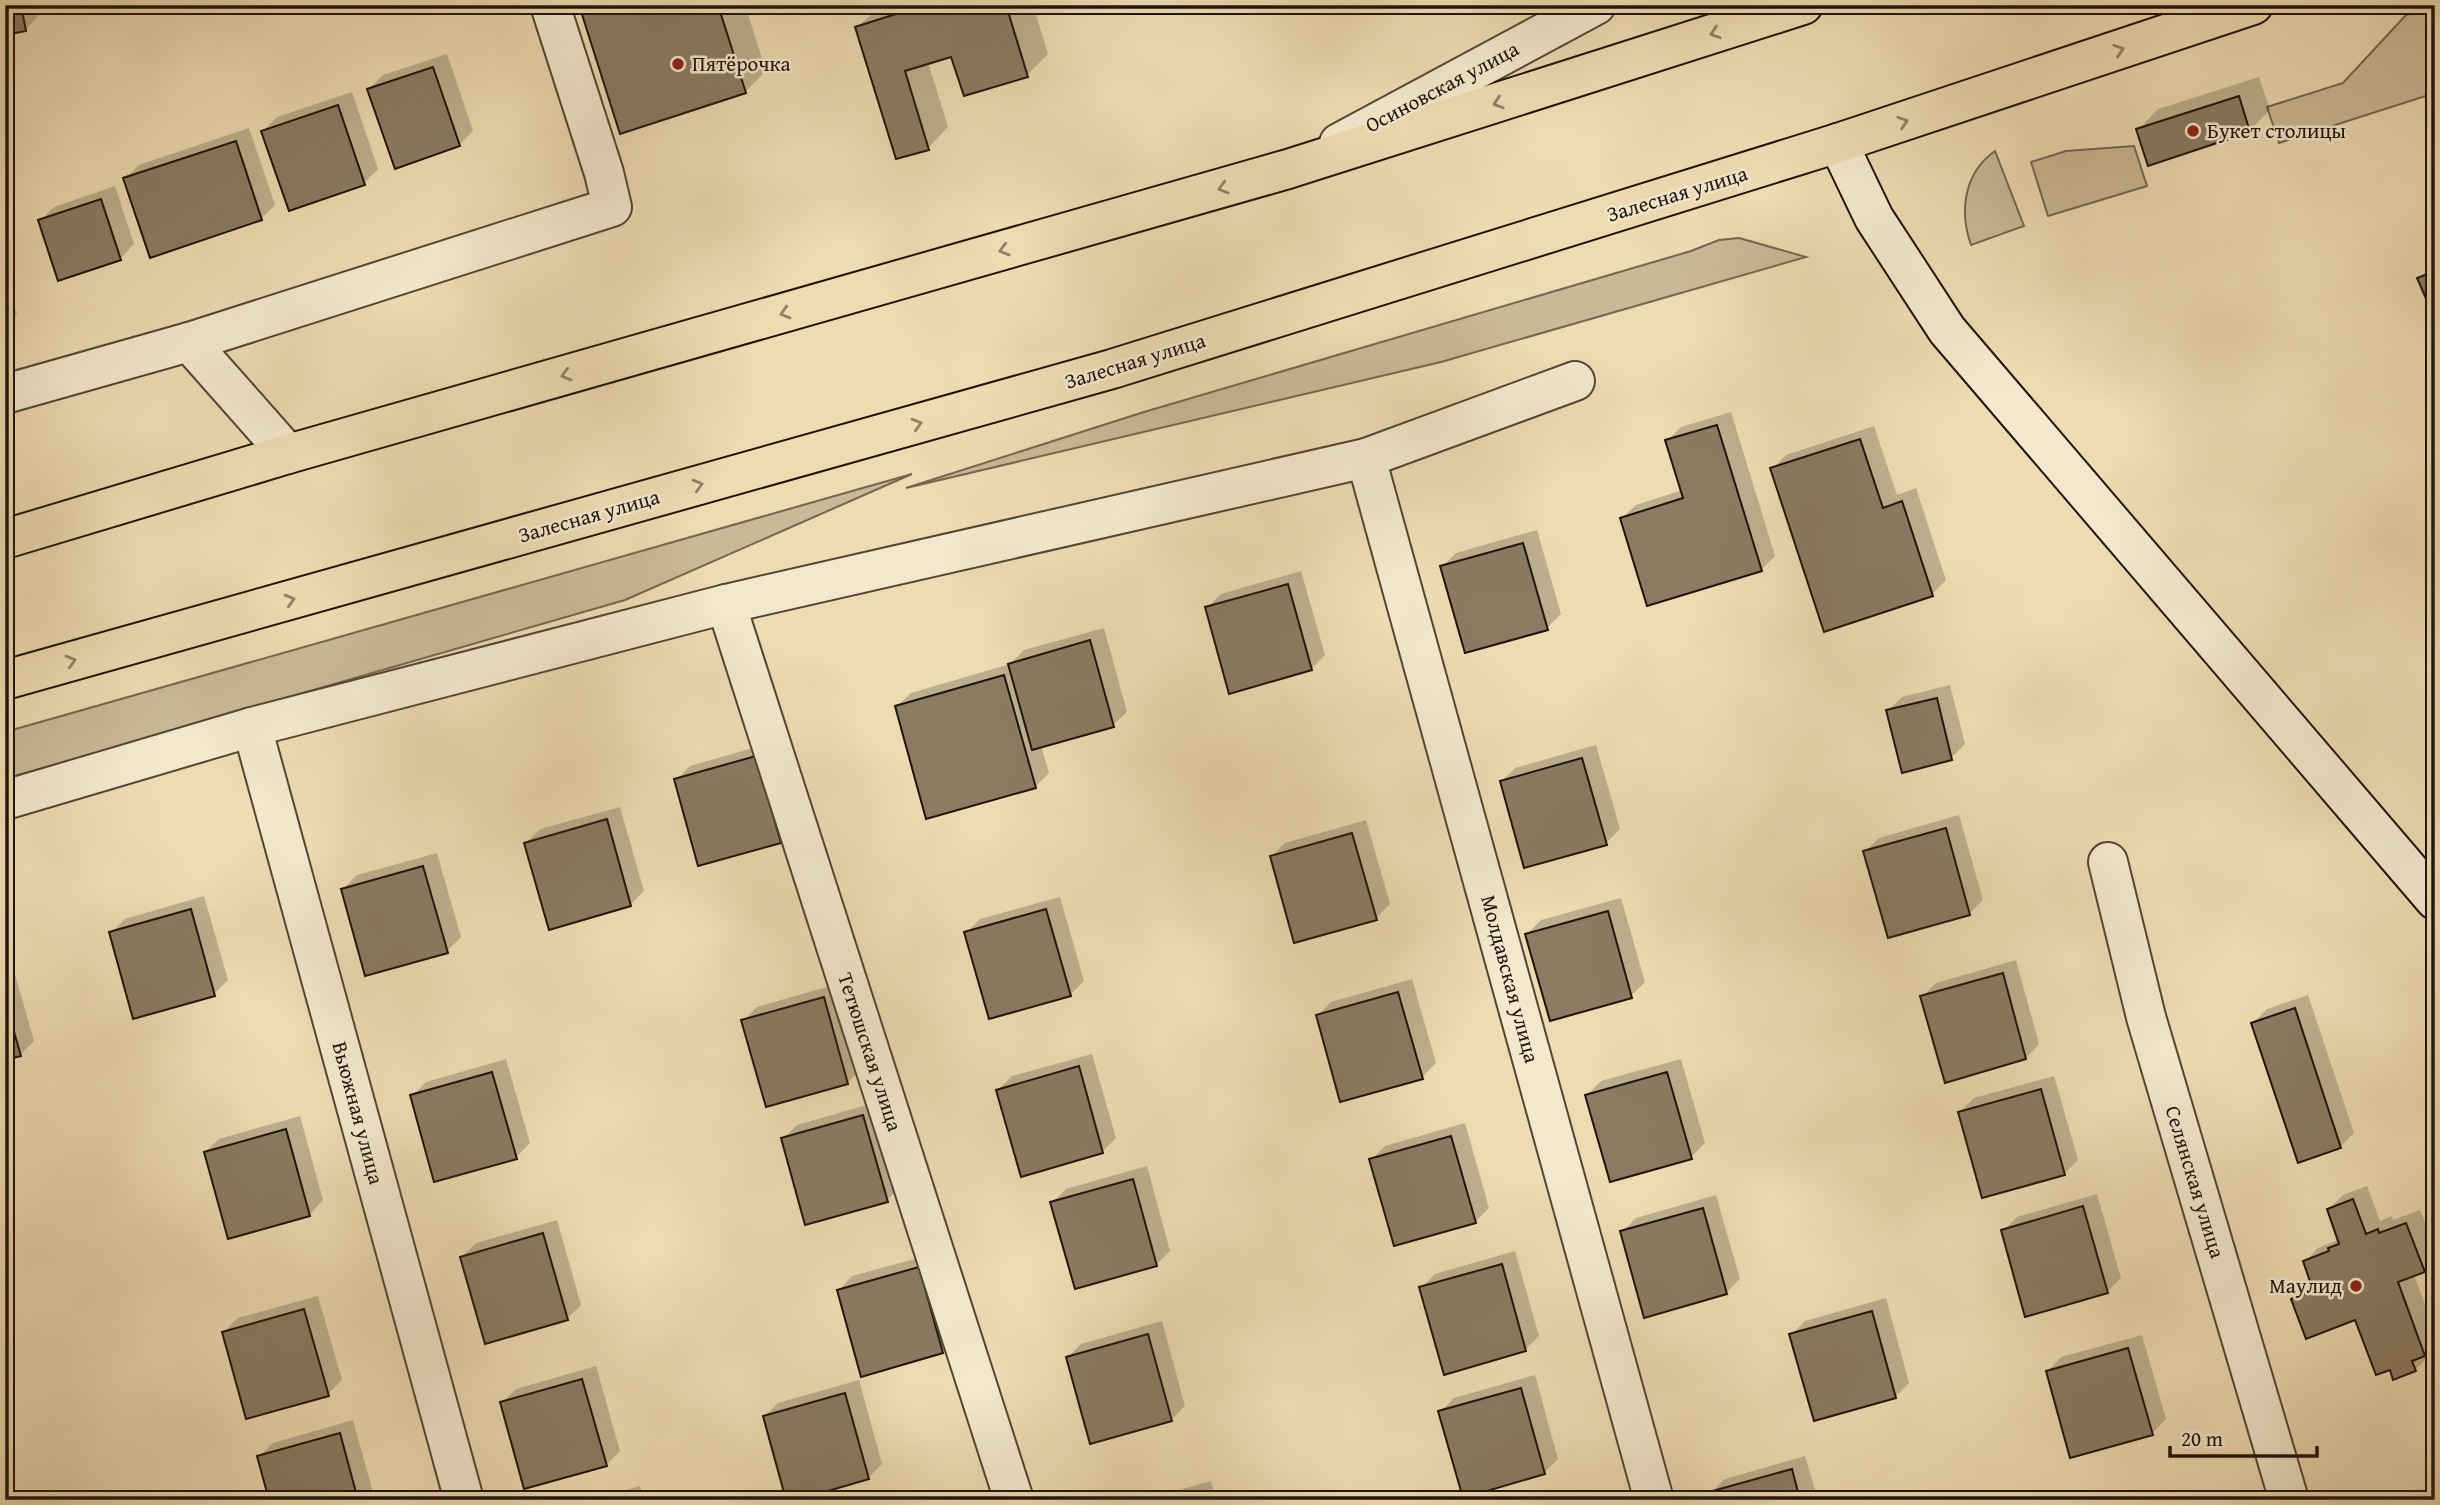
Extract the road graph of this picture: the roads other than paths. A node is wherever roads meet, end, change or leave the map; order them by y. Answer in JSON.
{"nodes":[{"id":1,"x":550,"y":5,"type":"edge"},
{"id":2,"x":1596,"y":5,"type":"edge"},
{"id":3,"x":1803,"y":5,"type":"edge"},
{"id":4,"x":2253,"y":5,"type":"edge"},
{"id":5,"x":1838,"y":143,"type":"junction"},
{"id":6,"x":1288,"y":169,"type":"junction"},
{"id":7,"x":189,"y":342,"type":"junction"},
{"id":8,"x":1576,"y":380,"type":"dead end"},
{"id":9,"x":5,"y":394,"type":"edge"},
{"id":10,"x":288,"y":454,"type":"junction"},
{"id":11,"x":1366,"y":458,"type":"junction"},
{"id":12,"x":5,"y":539,"type":"edge"},
{"id":13,"x":726,"y":604,"type":"junction"},
{"id":14,"x":5,"y":680,"type":"edge"},
{"id":15,"x":252,"y":727,"type":"junction"},
{"id":16,"x":5,"y":800,"type":"edge"},
{"id":17,"x":2108,"y":862,"type":"dead end"},
{"id":18,"x":2435,"y":900,"type":"edge"},
{"id":19,"x":464,"y":1500,"type":"edge"},
{"id":20,"x":1014,"y":1500,"type":"edge"},
{"id":21,"x":1654,"y":1500,"type":"edge"},
{"id":22,"x":2289,"y":1500,"type":"edge"}],
"edges":[{"from":1,"to":7,"type":"street"},
{"from":2,"to":6,"type":"street","name":"Осиновская улица"},
{"from":3,"to":6,"type":"main road","one_way":true},
{"from":5,"to":4,"type":"main road","name":"Залесная улица","one_way":true},
{"from":14,"to":5,"type":"main road","name":"Залесная улица","one_way":true},
{"from":5,"to":18,"type":"street"},
{"from":6,"to":10,"type":"main road","one_way":true},
{"from":7,"to":9,"type":"street"},
{"from":7,"to":10,"type":"street"},
{"from":8,"to":11,"type":"street"},
{"from":10,"to":12,"type":"main road"},
{"from":11,"to":13,"type":"street"},
{"from":11,"to":21,"type":"street","name":"Молдавская улица"},
{"from":13,"to":15,"type":"street"},
{"from":13,"to":20,"type":"street","name":"Тетюшская улица"},
{"from":15,"to":16,"type":"street"},
{"from":15,"to":19,"type":"street","name":"Вьюжная улица"},
{"from":17,"to":22,"type":"street","name":"Селянская улица"}]}
